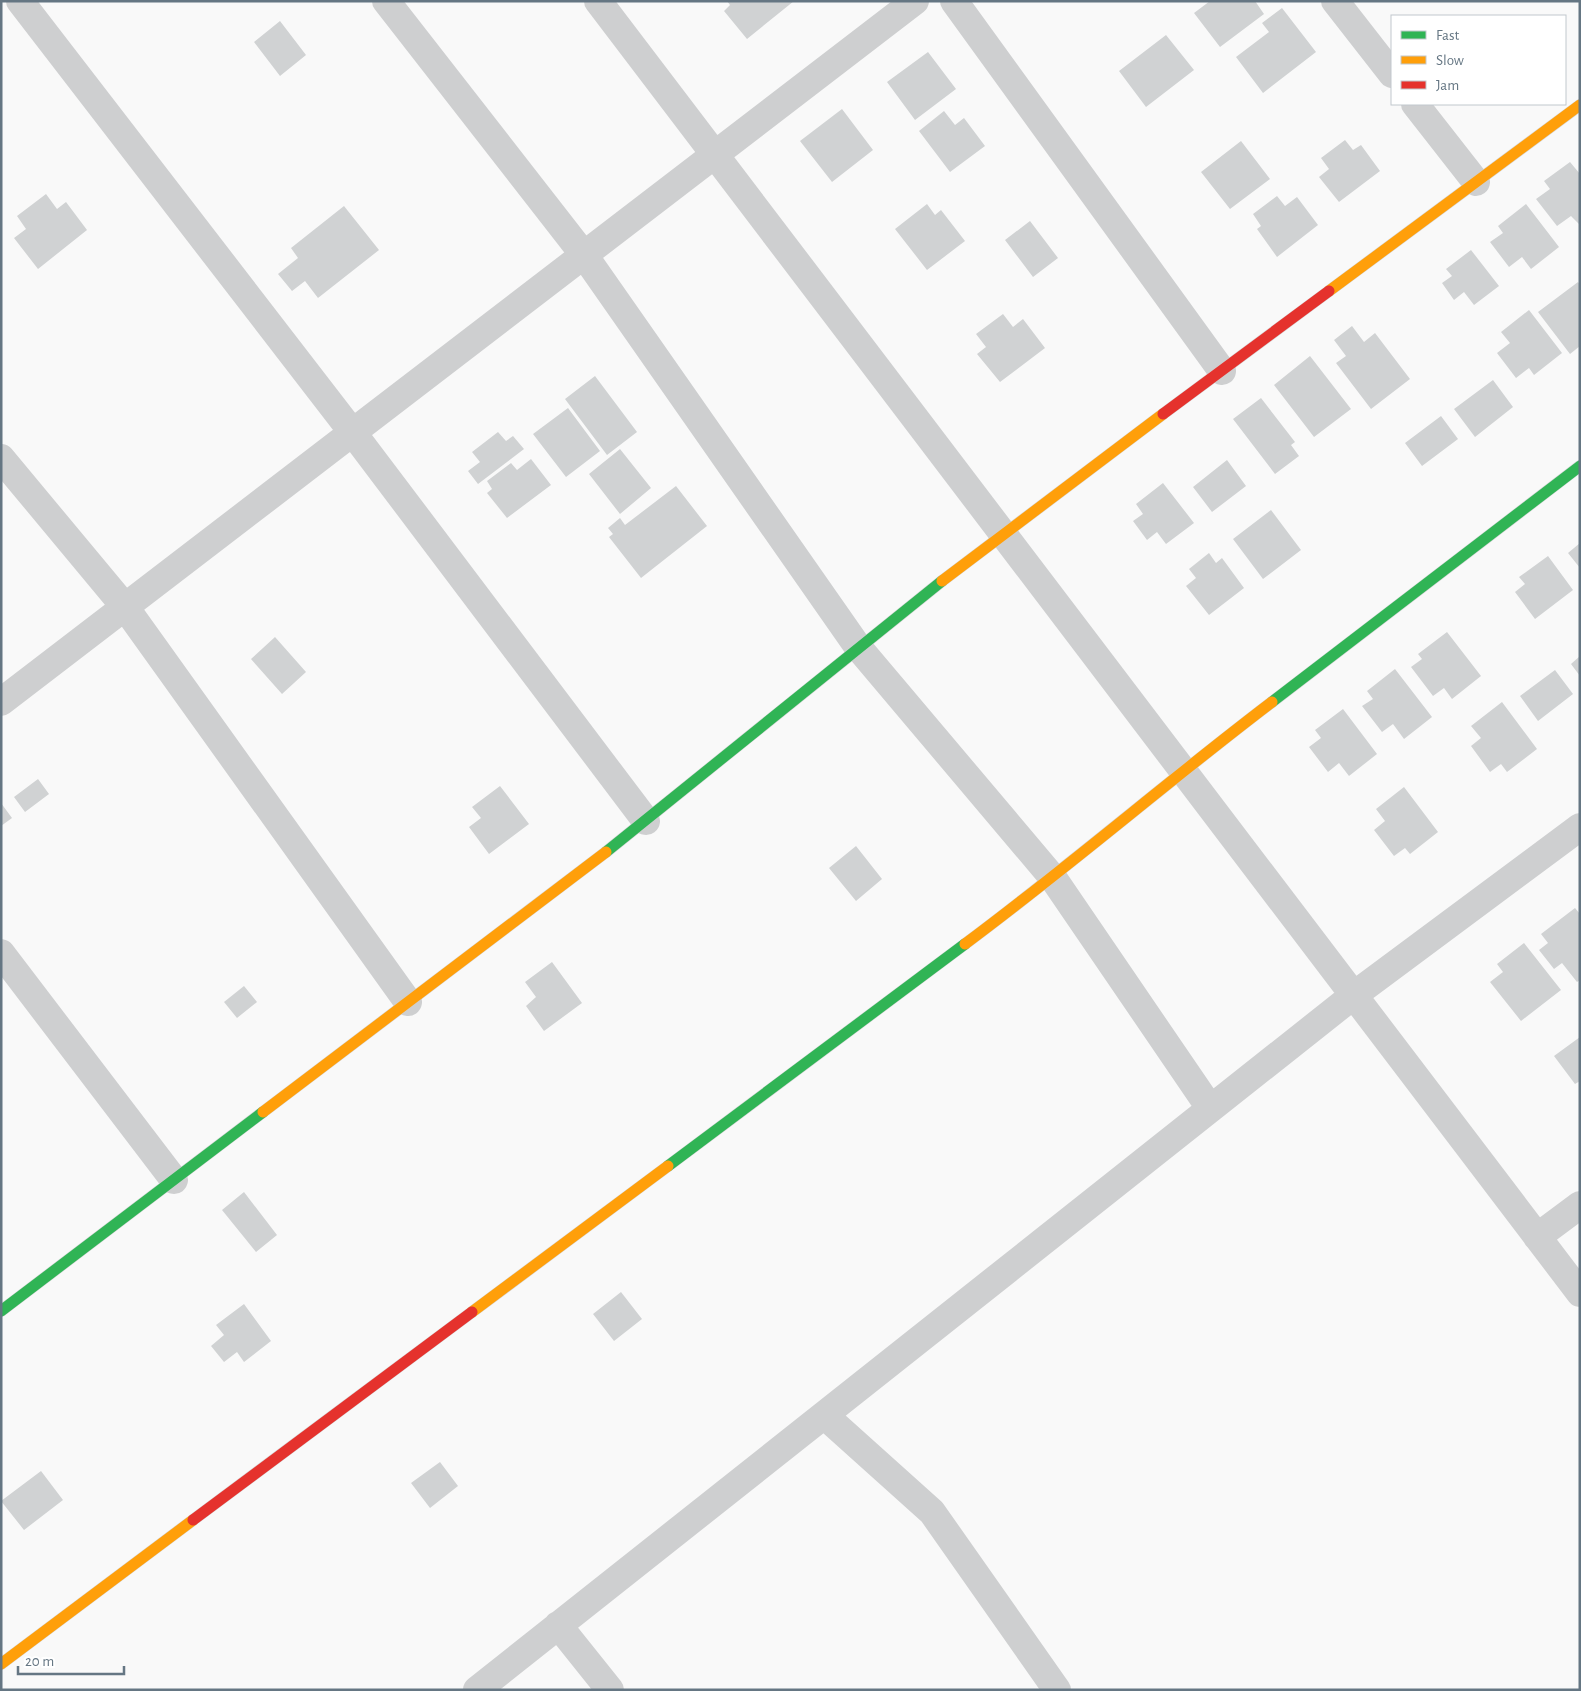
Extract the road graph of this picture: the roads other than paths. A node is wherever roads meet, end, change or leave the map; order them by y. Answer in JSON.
{"nodes":[{"id":1,"x":20,"y":1,"type":"edge"},
{"id":2,"x":386,"y":1,"type":"edge"},
{"id":3,"x":598,"y":1,"type":"edge"},
{"id":4,"x":915,"y":1,"type":"edge"},
{"id":5,"x":954,"y":1,"type":"edge"},
{"id":6,"x":1335,"y":1,"type":"edge"},
{"id":7,"x":1391,"y":73,"type":"edge"},
{"id":8,"x":1416,"y":105,"type":"edge"},
{"id":9,"x":1580,"y":105,"type":"edge"},
{"id":10,"x":716,"y":154,"type":"junction"},
{"id":11,"x":1476,"y":182,"type":"junction"},
{"id":12,"x":584,"y":255,"type":"junction"},
{"id":13,"x":1222,"y":371,"type":"junction"},
{"id":14,"x":353,"y":433,"type":"junction"},
{"id":15,"x":1,"y":458,"type":"edge"},
{"id":16,"x":1580,"y":466,"type":"edge"},
{"id":17,"x":1003,"y":533,"type":"junction"},
{"id":18,"x":125,"y":607,"type":"junction"},
{"id":19,"x":858,"y":647,"type":"junction"},
{"id":20,"x":1,"y":702,"type":"edge"},
{"id":21,"x":1183,"y":770,"type":"junction"},
{"id":22,"x":646,"y":821,"type":"junction"},
{"id":23,"x":1580,"y":827,"type":"edge"},
{"id":24,"x":1053,"y":878,"type":"junction"},
{"id":25,"x":1,"y":953,"type":"edge"},
{"id":26,"x":1354,"y":995,"type":"junction"},
{"id":27,"x":408,"y":1002,"type":"junction"},
{"id":28,"x":1210,"y":1108,"type":"junction"},
{"id":29,"x":174,"y":1180,"type":"junction"},
{"id":30,"x":1580,"y":1205,"type":"edge"},
{"id":31,"x":1537,"y":1237,"type":"junction"},
{"id":32,"x":1580,"y":1293,"type":"edge"},
{"id":33,"x":1,"y":1311,"type":"edge"},
{"id":34,"x":824,"y":1415,"type":"junction"},
{"id":35,"x":558,"y":1625,"type":"junction"},
{"id":36,"x":1,"y":1664,"type":"edge"},
{"id":37,"x":477,"y":1690,"type":"edge"},
{"id":38,"x":610,"y":1690,"type":"edge"},
{"id":39,"x":1057,"y":1690,"type":"edge"}],
"edges":[{"from":1,"to":14,"type":"street"},
{"from":2,"to":12,"type":"street"},
{"from":3,"to":10,"type":"street"},
{"from":4,"to":10,"type":"street"},
{"from":5,"to":13,"type":"street"},
{"from":6,"to":7,"type":"street"},
{"from":8,"to":11,"type":"street"},
{"from":9,"to":11,"type":"street"},
{"from":10,"to":12,"type":"street"},
{"from":10,"to":17,"type":"street"},
{"from":11,"to":13,"type":"street"},
{"from":12,"to":14,"type":"street"},
{"from":12,"to":19,"type":"street"},
{"from":13,"to":17,"type":"street"},
{"from":14,"to":18,"type":"street"},
{"from":14,"to":22,"type":"street"},
{"from":15,"to":18,"type":"street"},
{"from":16,"to":21,"type":"street"},
{"from":17,"to":19,"type":"street"},
{"from":17,"to":21,"type":"street"},
{"from":18,"to":20,"type":"street"},
{"from":18,"to":27,"type":"street"},
{"from":19,"to":22,"type":"street"},
{"from":19,"to":24,"type":"street"},
{"from":21,"to":24,"type":"street"},
{"from":21,"to":26,"type":"street"},
{"from":22,"to":27,"type":"street"},
{"from":23,"to":26,"type":"street"},
{"from":24,"to":28,"type":"street"},
{"from":24,"to":36,"type":"street"},
{"from":25,"to":29,"type":"street"},
{"from":26,"to":28,"type":"street"},
{"from":26,"to":31,"type":"street"},
{"from":27,"to":29,"type":"street"},
{"from":28,"to":34,"type":"street"},
{"from":29,"to":33,"type":"street"},
{"from":30,"to":31,"type":"street"},
{"from":31,"to":32,"type":"street"},
{"from":34,"to":35,"type":"street"},
{"from":34,"to":39,"type":"street"},
{"from":35,"to":37,"type":"street"},
{"from":35,"to":38,"type":"street"}]}
